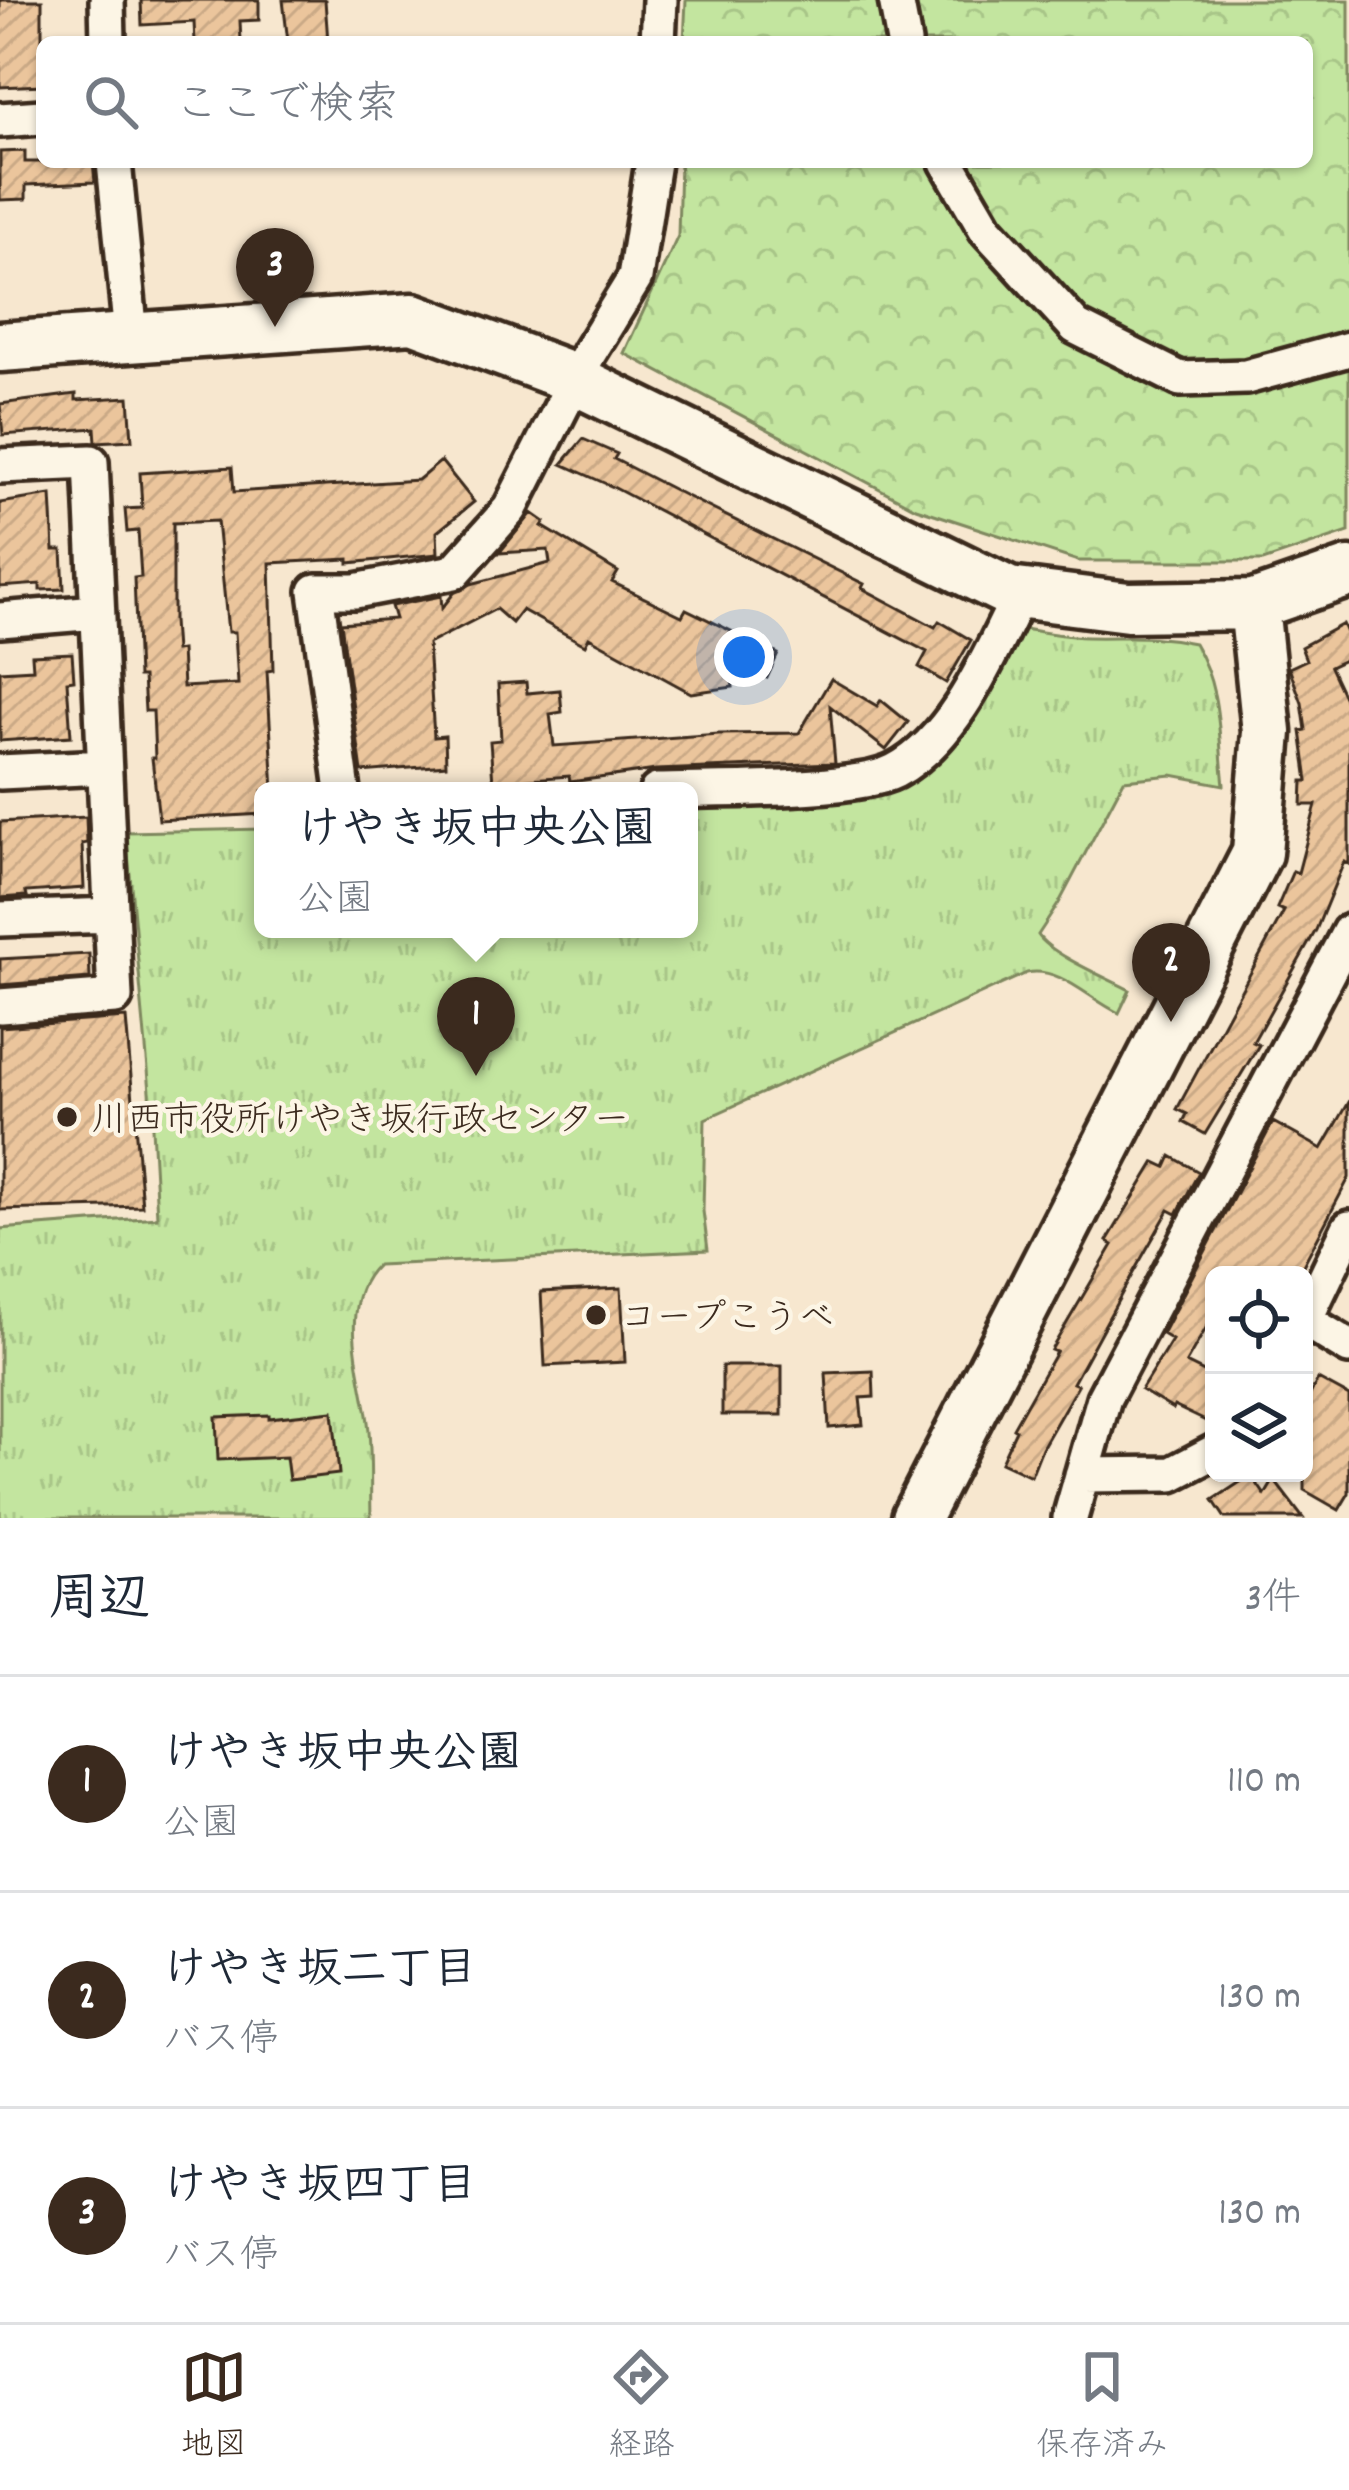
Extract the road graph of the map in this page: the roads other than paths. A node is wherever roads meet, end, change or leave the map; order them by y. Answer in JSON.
{"nodes":[{"id":1,"x":107,"y":0,"type":"edge"},
{"id":2,"x":660,"y":0,"type":"edge"},
{"id":3,"x":896,"y":0,"type":"edge"},
{"id":4,"x":108,"y":36,"type":"edge"},
{"id":5,"x":658,"y":36,"type":"edge"},
{"id":6,"x":903,"y":36,"type":"edge"},
{"id":7,"x":36,"y":117,"type":"edge"},
{"id":8,"x":0,"y":120,"type":"edge"},
{"id":9,"x":115,"y":168,"type":"edge"},
{"id":10,"x":651,"y":168,"type":"edge"},
{"id":11,"x":950,"y":168,"type":"edge"},
{"id":12,"x":130,"y":336,"type":"junction"},
{"id":13,"x":0,"y":347,"type":"edge"},
{"id":14,"x":1349,"y":349,"type":"edge"},
{"id":15,"x":575,"y":380,"type":"junction"},
{"id":16,"x":0,"y":466,"type":"edge"},
{"id":17,"x":1349,"y":572,"type":"edge"},
{"id":18,"x":1020,"y":593,"type":"junction"},
{"id":19,"x":1253,"y":605,"type":"junction"},
{"id":20,"x":98,"y":612,"type":"junction"},
{"id":21,"x":0,"y":620,"type":"edge"},
{"id":22,"x":104,"y":767,"type":"junction"},
{"id":23,"x":0,"y":772,"type":"edge"},
{"id":24,"x":342,"y":782,"type":"edge"},
{"id":25,"x":698,"y":789,"type":"edge"},
{"id":26,"x":111,"y":915,"type":"junction"},
{"id":27,"x":0,"y":919,"type":"edge"},
{"id":28,"x":1349,"y":932,"type":"edge"},
{"id":29,"x":0,"y":1006,"type":"edge"},
{"id":30,"x":1349,"y":1228,"type":"edge"},
{"id":31,"x":1313,"y":1302,"type":"edge"},
{"id":32,"x":1313,"y":1326,"type":"edge"},
{"id":33,"x":1349,"y":1348,"type":"edge"},
{"id":34,"x":1205,"y":1456,"type":"edge"},
{"id":35,"x":1082,"y":1475,"type":"junction"},
{"id":36,"x":916,"y":1518,"type":"edge"},
{"id":37,"x":1070,"y":1518,"type":"edge"}],
"edges":[{"from":1,"to":4,"type":"street"},
{"from":2,"to":5,"type":"street"},
{"from":3,"to":6,"type":"street"},
{"from":7,"to":8,"type":"street"},
{"from":9,"to":12,"type":"street"},
{"from":10,"to":15,"type":"street"},
{"from":11,"to":14,"type":"street"},
{"from":12,"to":13,"type":"street"},
{"from":12,"to":15,"type":"street"},
{"from":15,"to":18,"type":"street"},
{"from":15,"to":24,"type":"street"},
{"from":16,"to":20,"type":"street"},
{"from":17,"to":19,"type":"street"},
{"from":18,"to":19,"type":"street"},
{"from":18,"to":25,"type":"street"},
{"from":19,"to":36,"type":"street"},
{"from":20,"to":21,"type":"street"},
{"from":20,"to":22,"type":"street"},
{"from":22,"to":23,"type":"street"},
{"from":22,"to":26,"type":"street"},
{"from":26,"to":27,"type":"street"},
{"from":26,"to":29,"type":"street"},
{"from":28,"to":35,"type":"street"},
{"from":30,"to":31,"type":"street"},
{"from":32,"to":33,"type":"street"},
{"from":34,"to":35,"type":"street"},
{"from":35,"to":37,"type":"street"}]}
